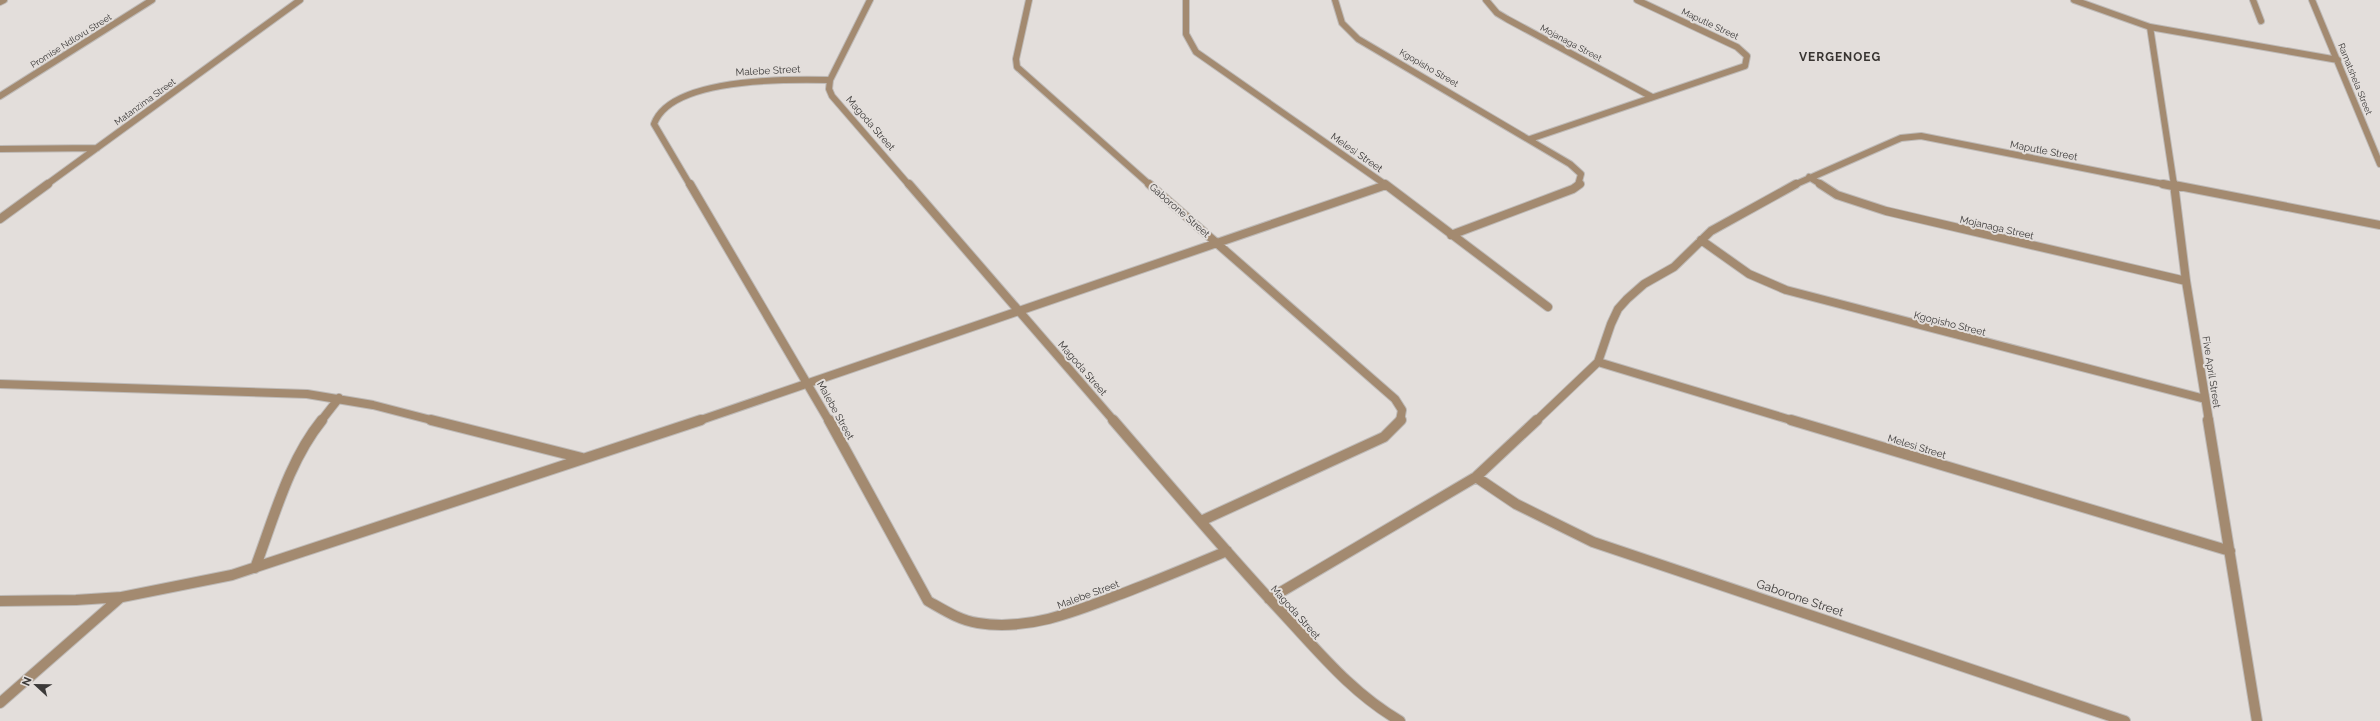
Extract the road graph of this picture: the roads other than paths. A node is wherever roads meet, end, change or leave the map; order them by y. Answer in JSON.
{"nodes":[{"id":1,"x":4,"y":0,"type":"edge"},
{"id":2,"x":152,"y":0,"type":"edge"},
{"id":3,"x":300,"y":0,"type":"edge"},
{"id":4,"x":870,"y":0,"type":"edge"},
{"id":5,"x":1029,"y":0,"type":"edge"},
{"id":6,"x":1186,"y":0,"type":"edge"},
{"id":7,"x":1336,"y":0,"type":"edge"},
{"id":8,"x":1486,"y":0,"type":"edge"},
{"id":9,"x":1637,"y":0,"type":"edge"},
{"id":10,"x":2074,"y":0,"type":"edge"},
{"id":11,"x":2253,"y":0,"type":"edge"},
{"id":12,"x":2312,"y":0,"type":"edge"},
{"id":13,"x":0,"y":2,"type":"edge"},
{"id":14,"x":2261,"y":21,"type":"dead end"},
{"id":15,"x":2150,"y":27,"type":"junction"},
{"id":16,"x":2338,"y":60,"type":"junction"},
{"id":17,"x":830,"y":80,"type":"junction"},
{"id":18,"x":0,"y":96,"type":"edge"},
{"id":19,"x":1652,"y":97,"type":"junction"},
{"id":20,"x":1530,"y":139,"type":"junction"},
{"id":21,"x":0,"y":148,"type":"edge"},
{"id":22,"x":97,"y":148,"type":"junction"},
{"id":23,"x":2380,"y":164,"type":"edge"},
{"id":24,"x":1809,"y":177,"type":"junction"},
{"id":25,"x":1386,"y":185,"type":"junction"},
{"id":26,"x":2174,"y":185,"type":"junction"},
{"id":27,"x":0,"y":219,"type":"edge"},
{"id":28,"x":2380,"y":225,"type":"edge"},
{"id":29,"x":1451,"y":235,"type":"junction"},
{"id":30,"x":1701,"y":240,"type":"junction"},
{"id":31,"x":1218,"y":243,"type":"junction"},
{"id":32,"x":2186,"y":281,"type":"junction"},
{"id":33,"x":1548,"y":307,"type":"dead end"},
{"id":34,"x":1019,"y":311,"type":"junction"},
{"id":35,"x":1598,"y":362,"type":"junction"},
{"id":36,"x":0,"y":384,"type":"edge"},
{"id":37,"x":809,"y":384,"type":"junction"},
{"id":38,"x":339,"y":398,"type":"junction"},
{"id":39,"x":2205,"y":399,"type":"junction"},
{"id":40,"x":582,"y":458,"type":"junction"},
{"id":41,"x":1476,"y":478,"type":"junction"},
{"id":42,"x":1201,"y":521,"type":"junction"},
{"id":43,"x":1227,"y":551,"type":"junction"},
{"id":44,"x":2230,"y":551,"type":"junction"},
{"id":45,"x":255,"y":568,"type":"junction"},
{"id":46,"x":121,"y":597,"type":"junction"},
{"id":47,"x":1269,"y":599,"type":"junction"},
{"id":48,"x":0,"y":601,"type":"edge"},
{"id":49,"x":0,"y":702,"type":"edge"},
{"id":50,"x":1400,"y":721,"type":"edge"},
{"id":51,"x":2125,"y":721,"type":"edge"},
{"id":52,"x":2257,"y":721,"type":"edge"}],
"edges":[{"from":1,"to":13,"type":"street"},
{"from":2,"to":18,"type":"street","name":"Promise Ndlovu Street"},
{"from":3,"to":22,"type":"street","name":"Matanzima Street"},
{"from":4,"to":17,"type":"street"},
{"from":5,"to":31,"type":"street","name":"Gaborone Street"},
{"from":6,"to":25,"type":"street","name":"Melesi Street"},
{"from":7,"to":20,"type":"street","name":"Kgopisho Street"},
{"from":8,"to":19,"type":"street","name":"Mojanaga Street"},
{"from":9,"to":19,"type":"street","name":"Maputle Street"},
{"from":10,"to":15,"type":"street"},
{"from":11,"to":14,"type":"street"},
{"from":12,"to":16,"type":"street","name":"Ramatshela Street"},
{"from":15,"to":16,"type":"street"},
{"from":15,"to":26,"type":"street","name":"Five April Street"},
{"from":16,"to":23,"type":"street","name":"Ramatshela Street"},
{"from":17,"to":34,"type":"street","name":"Magoda Street"},
{"from":17,"to":37,"type":"street","name":"Malebe Street"},
{"from":19,"to":20,"type":"street"},
{"from":20,"to":29,"type":"street","name":"Kgopisho Street"},
{"from":21,"to":22,"type":"street"},
{"from":22,"to":27,"type":"street","name":"Matanzima Street"},
{"from":24,"to":26,"type":"street","name":"Maputle Street"},
{"from":24,"to":30,"type":"street"},
{"from":24,"to":32,"type":"street","name":"Mojanaga Street"},
{"from":25,"to":29,"type":"street","name":"Melesi Street"},
{"from":25,"to":31,"type":"street"},
{"from":26,"to":28,"type":"street","name":"Maputle Street"},
{"from":26,"to":32,"type":"street","name":"Five April Street"},
{"from":29,"to":33,"type":"street","name":"Melesi Street"},
{"from":30,"to":35,"type":"street"},
{"from":30,"to":39,"type":"street","name":"Kgopisho Street"},
{"from":31,"to":34,"type":"street"},
{"from":31,"to":42,"type":"street","name":"Gaborone Street"},
{"from":32,"to":39,"type":"street","name":"Five April Street"},
{"from":34,"to":37,"type":"street"},
{"from":34,"to":42,"type":"street","name":"Magoda Street"},
{"from":35,"to":41,"type":"street"},
{"from":35,"to":44,"type":"street","name":"Melesi Street"},
{"from":36,"to":38,"type":"street"},
{"from":37,"to":40,"type":"street"},
{"from":37,"to":43,"type":"street","name":"Malebe Street"},
{"from":38,"to":40,"type":"street"},
{"from":38,"to":45,"type":"street"},
{"from":39,"to":44,"type":"street","name":"Five April Street"},
{"from":40,"to":45,"type":"street"},
{"from":41,"to":47,"type":"street"},
{"from":41,"to":51,"type":"street","name":"Gaborone Street"},
{"from":42,"to":43,"type":"street","name":"Magoda Street"},
{"from":43,"to":47,"type":"street","name":"Magoda Street"},
{"from":44,"to":52,"type":"street","name":"Five April Street"},
{"from":45,"to":46,"type":"street"},
{"from":46,"to":48,"type":"street"},
{"from":46,"to":49,"type":"street"},
{"from":47,"to":50,"type":"street","name":"Magoda Street"}]}
